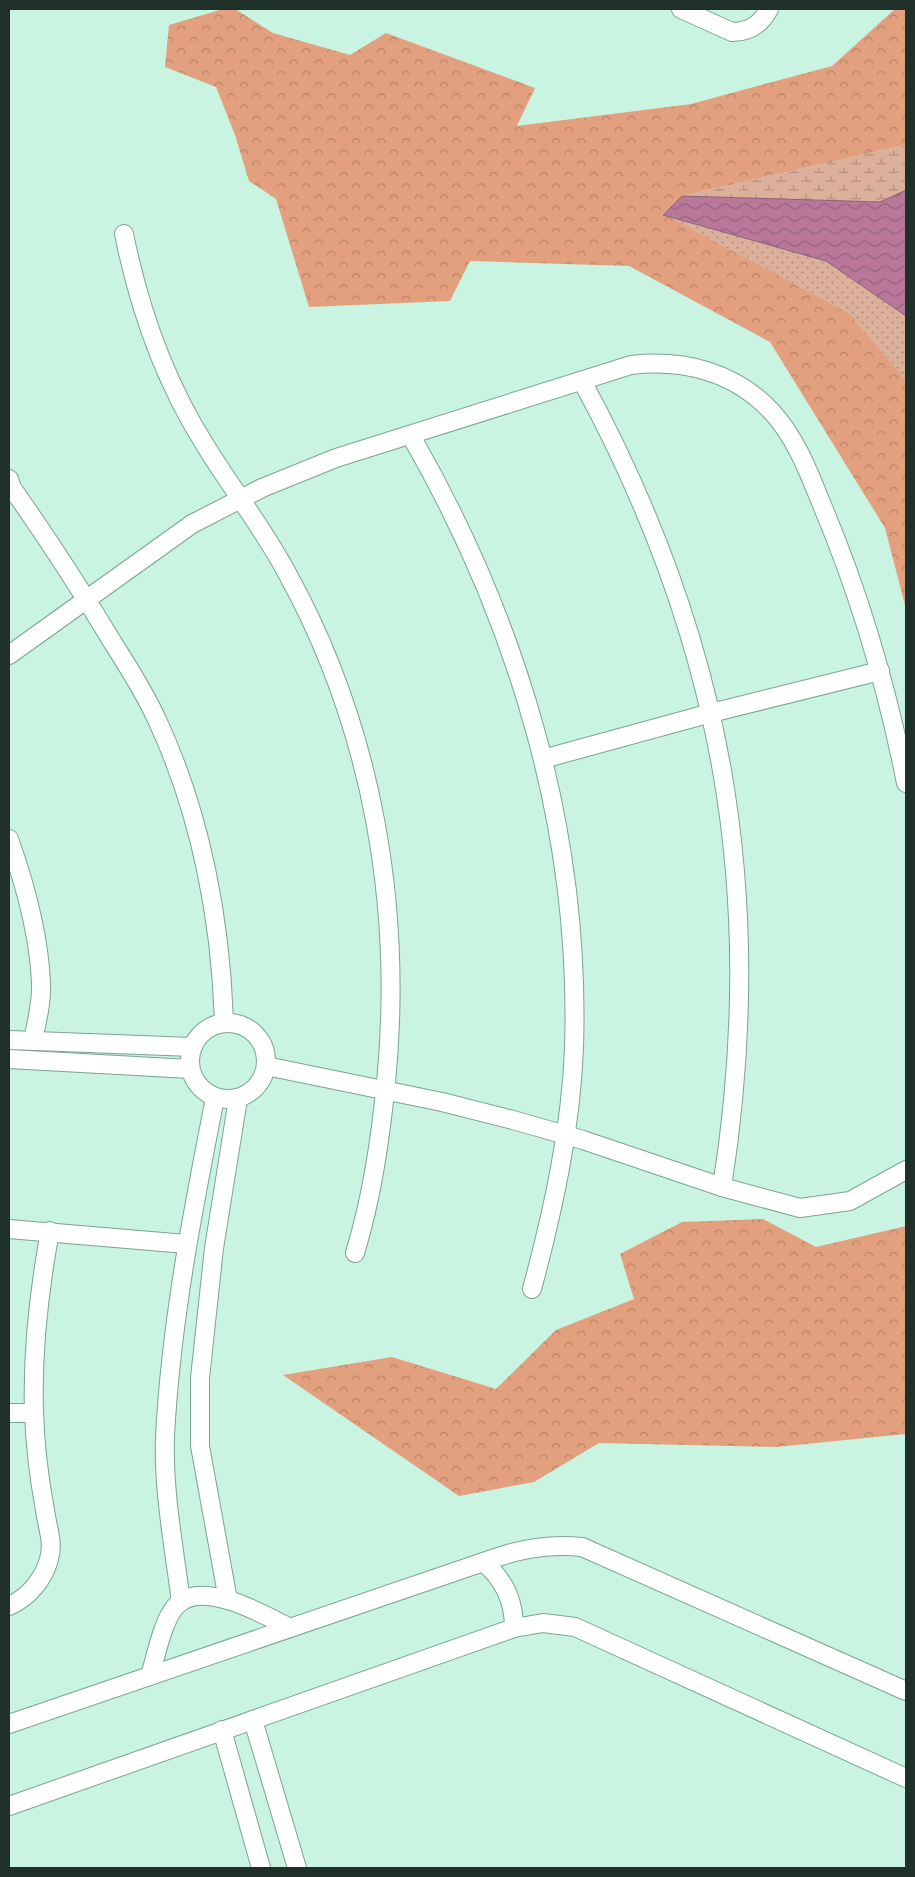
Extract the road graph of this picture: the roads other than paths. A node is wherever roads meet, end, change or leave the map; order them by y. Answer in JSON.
{"nodes":[{"id":1,"x":681,"y":9,"type":"edge"},
{"id":2,"x":768,"y":9,"type":"edge"},
{"id":3,"x":124,"y":234,"type":"dead end"},
{"id":4,"x":582,"y":381,"type":"junction"},
{"id":5,"x":411,"y":436,"type":"junction"},
{"id":6,"x":10,"y":485,"type":"edge"},
{"id":7,"x":241,"y":498,"type":"junction"},
{"id":8,"x":87,"y":599,"type":"junction"},
{"id":9,"x":9,"y":655,"type":"edge"},
{"id":10,"x":880,"y":671,"type":"junction"},
{"id":11,"x":711,"y":713,"type":"junction"},
{"id":12,"x":543,"y":759,"type":"junction"},
{"id":13,"x":906,"y":783,"type":"edge"},
{"id":14,"x":9,"y":839,"type":"edge"},
{"id":15,"x":224,"y":1023,"type":"junction"},
{"id":16,"x":9,"y":1040,"type":"edge"},
{"id":17,"x":33,"y":1040,"type":"junction"},
{"id":18,"x":192,"y":1047,"type":"junction"},
{"id":19,"x":9,"y":1059,"type":"edge"},
{"id":20,"x":266,"y":1066,"type":"junction"},
{"id":21,"x":190,"y":1069,"type":"junction"},
{"id":22,"x":385,"y":1090,"type":"junction"},
{"id":23,"x":215,"y":1098,"type":"junction"},
{"id":24,"x":238,"y":1099,"type":"junction"},
{"id":25,"x":565,"y":1135,"type":"junction"},
{"id":26,"x":906,"y":1158,"type":"edge"},
{"id":27,"x":899,"y":1173,"type":"edge"},
{"id":28,"x":722,"y":1187,"type":"junction"},
{"id":29,"x":9,"y":1229,"type":"edge"},
{"id":30,"x":50,"y":1231,"type":"junction"},
{"id":31,"x":186,"y":1244,"type":"junction"},
{"id":32,"x":355,"y":1253,"type":"dead end"},
{"id":33,"x":532,"y":1289,"type":"dead end"},
{"id":34,"x":34,"y":1413,"type":"junction"},
{"id":35,"x":9,"y":1414,"type":"edge"},
{"id":36,"x":483,"y":1562,"type":"junction"},
{"id":37,"x":228,"y":1600,"type":"junction"},
{"id":38,"x":181,"y":1602,"type":"junction"},
{"id":39,"x":9,"y":1606,"type":"edge"},
{"id":40,"x":290,"y":1628,"type":"junction"},
{"id":41,"x":514,"y":1628,"type":"junction"},
{"id":42,"x":150,"y":1676,"type":"junction"},
{"id":43,"x":906,"y":1691,"type":"edge"},
{"id":44,"x":253,"y":1720,"type":"junction"},
{"id":45,"x":9,"y":1724,"type":"edge"},
{"id":46,"x":222,"y":1730,"type":"junction"},
{"id":47,"x":906,"y":1778,"type":"edge"},
{"id":48,"x":9,"y":1806,"type":"edge"},
{"id":49,"x":261,"y":1868,"type":"edge"},
{"id":50,"x":297,"y":1868,"type":"edge"}],
"edges":[{"from":1,"to":2,"type":"street"},
{"from":3,"to":7,"type":"street"},
{"from":4,"to":5,"type":"street"},
{"from":4,"to":10,"type":"street"},
{"from":4,"to":11,"type":"street"},
{"from":5,"to":7,"type":"street"},
{"from":5,"to":12,"type":"street"},
{"from":6,"to":8,"type":"street"},
{"from":7,"to":8,"type":"street"},
{"from":7,"to":22,"type":"street"},
{"from":8,"to":9,"type":"street"},
{"from":8,"to":15,"type":"street"},
{"from":10,"to":11,"type":"street"},
{"from":10,"to":13,"type":"street"},
{"from":11,"to":12,"type":"street"},
{"from":11,"to":28,"type":"street"},
{"from":12,"to":25,"type":"street"},
{"from":14,"to":17,"type":"street"},
{"from":15,"to":18,"type":"street"},
{"from":15,"to":20,"type":"street"},
{"from":16,"to":17,"type":"street"},
{"from":17,"to":18,"type":"street"},
{"from":18,"to":21,"type":"street"},
{"from":19,"to":21,"type":"street"},
{"from":20,"to":22,"type":"street"},
{"from":20,"to":24,"type":"street"},
{"from":21,"to":23,"type":"street"},
{"from":22,"to":25,"type":"street"},
{"from":22,"to":32,"type":"street"},
{"from":23,"to":24,"type":"street"},
{"from":23,"to":31,"type":"street"},
{"from":24,"to":37,"type":"street"},
{"from":25,"to":28,"type":"street"},
{"from":25,"to":33,"type":"street"},
{"from":26,"to":27,"type":"street"},
{"from":27,"to":28,"type":"street"},
{"from":29,"to":30,"type":"street"},
{"from":30,"to":31,"type":"street"},
{"from":30,"to":34,"type":"street"},
{"from":31,"to":38,"type":"street"},
{"from":34,"to":35,"type":"street"},
{"from":34,"to":39,"type":"street"},
{"from":36,"to":40,"type":"street"},
{"from":36,"to":41,"type":"street"},
{"from":36,"to":43,"type":"street"},
{"from":37,"to":38,"type":"street"},
{"from":37,"to":40,"type":"street"},
{"from":38,"to":42,"type":"street"},
{"from":40,"to":42,"type":"street"},
{"from":41,"to":44,"type":"street"},
{"from":41,"to":47,"type":"street"},
{"from":42,"to":45,"type":"street"},
{"from":44,"to":46,"type":"street"},
{"from":44,"to":50,"type":"street"},
{"from":46,"to":48,"type":"street"},
{"from":46,"to":49,"type":"street"}]}
